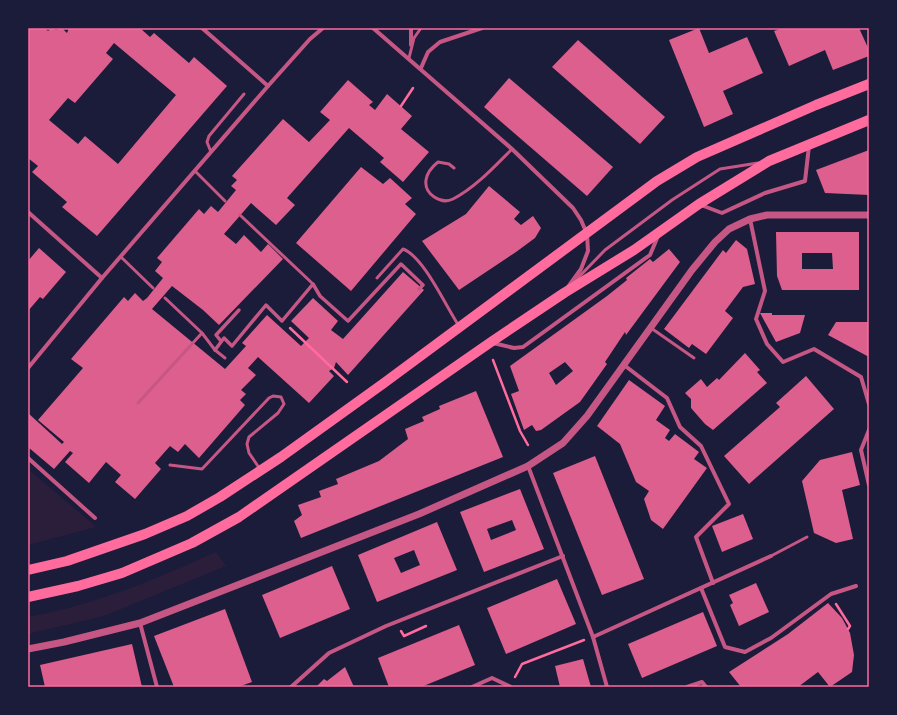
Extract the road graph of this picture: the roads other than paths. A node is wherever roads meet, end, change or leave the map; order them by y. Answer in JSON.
{"nodes":[{"id":1,"x":202,"y":28,"type":"edge"},
{"id":2,"x":323,"y":28,"type":"edge"},
{"id":3,"x":373,"y":28,"type":"edge"},
{"id":4,"x":411,"y":28,"type":"edge"},
{"id":5,"x":421,"y":28,"type":"edge"},
{"id":6,"x":482,"y":28,"type":"edge"},
{"id":7,"x":411,"y":45,"type":"junction"},
{"id":8,"x":409,"y":58,"type":"junction"},
{"id":9,"x":421,"y":68,"type":"junction"},
{"id":10,"x":869,"y":84,"type":"edge"},
{"id":11,"x":268,"y":86,"type":"junction"},
{"id":12,"x":244,"y":94,"type":"dead end"},
{"id":13,"x":869,"y":120,"type":"edge"},
{"id":14,"x":809,"y":144,"type":"junction"},
{"id":15,"x":512,"y":149,"type":"junction"},
{"id":16,"x":211,"y":152,"type":"junction"},
{"id":17,"x":769,"y":161,"type":"junction"},
{"id":18,"x":454,"y":168,"type":"dead end"},
{"id":19,"x":194,"y":171,"type":"junction"},
{"id":20,"x":225,"y":201,"type":"dead end"},
{"id":21,"x":699,"y":204,"type":"junction"},
{"id":22,"x":28,"y":212,"type":"edge"},
{"id":23,"x":240,"y":215,"type":"dead end"},
{"id":24,"x":869,"y":215,"type":"edge"},
{"id":25,"x":750,"y":219,"type":"junction"},
{"id":26,"x":659,"y":232,"type":"junction"},
{"id":27,"x":588,"y":234,"type":"junction"},
{"id":28,"x":121,"y":257,"type":"junction"},
{"id":29,"x":102,"y":278,"type":"junction"},
{"id":30,"x":376,"y":278,"type":"dead end"},
{"id":31,"x":313,"y":284,"type":"junction"},
{"id":32,"x":153,"y":288,"type":"dead end"},
{"id":33,"x":419,"y":289,"type":"dead end"},
{"id":34,"x":564,"y":293,"type":"junction"},
{"id":35,"x":165,"y":298,"type":"dead end"},
{"id":36,"x":239,"y":310,"type":"dead end"},
{"id":37,"x":460,"y":328,"type":"junction"},
{"id":38,"x":651,"y":328,"type":"junction"},
{"id":39,"x":202,"y":333,"type":"junction"},
{"id":40,"x":221,"y":341,"type":"junction"},
{"id":41,"x":491,"y":342,"type":"junction"},
{"id":42,"x":215,"y":350,"type":"junction"},
{"id":43,"x":225,"y":358,"type":"dead end"},
{"id":44,"x":694,"y":358,"type":"dead end"},
{"id":45,"x":624,"y":365,"type":"junction"},
{"id":46,"x":28,"y":368,"type":"edge"},
{"id":47,"x":138,"y":403,"type":"dead end"},
{"id":48,"x":869,"y":404,"type":"edge"},
{"id":49,"x":869,"y":430,"type":"edge"},
{"id":50,"x":28,"y":458,"type":"edge"},
{"id":51,"x":170,"y":465,"type":"dead end"},
{"id":52,"x":528,"y":466,"type":"junction"},
{"id":53,"x":261,"y":471,"type":"junction"},
{"id":54,"x":869,"y":485,"type":"edge"},
{"id":55,"x":95,"y":518,"type":"dead end"},
{"id":56,"x":807,"y":537,"type":"dead end"},
{"id":57,"x":563,"y":556,"type":"junction"},
{"id":58,"x":771,"y":556,"type":"joint"},
{"id":59,"x":28,"y":570,"type":"edge"},
{"id":60,"x":713,"y":583,"type":"junction"},
{"id":61,"x":856,"y":586,"type":"dead end"},
{"id":62,"x":701,"y":588,"type":"junction"},
{"id":63,"x":28,"y":597,"type":"edge"},
{"id":64,"x":140,"y":623,"type":"junction"},
{"id":65,"x":593,"y":637,"type":"junction"},
{"id":66,"x":28,"y":649,"type":"edge"},
{"id":67,"x":511,"y":685,"type":"edge"},
{"id":68,"x":157,"y":687,"type":"edge"},
{"id":69,"x":291,"y":687,"type":"edge"},
{"id":70,"x":472,"y":687,"type":"edge"},
{"id":71,"x":606,"y":687,"type":"edge"},
{"id":72,"x":687,"y":687,"type":"edge"},
{"id":73,"x":706,"y":687,"type":"edge"}],
"edges":[{"from":1,"to":11,"type":"street"},
{"from":2,"to":11,"type":"street"},
{"from":3,"to":8,"type":"street"},
{"from":4,"to":7,"type":"street"},
{"from":5,"to":7,"type":"lane"},
{"from":6,"to":9,"type":"street"},
{"from":7,"to":8,"type":"lane"},
{"from":8,"to":9,"type":"street"},
{"from":9,"to":15,"type":"street"},
{"from":10,"to":27,"type":"main road"},
{"from":11,"to":16,"type":"street"},
{"from":12,"to":16,"type":"lane"},
{"from":13,"to":14,"type":"main road"},
{"from":14,"to":17,"type":"main road"},
{"from":14,"to":21,"type":"street"},
{"from":15,"to":18,"type":"lane"},
{"from":15,"to":27,"type":"street"},
{"from":16,"to":19,"type":"street"},
{"from":17,"to":21,"type":"main road"},
{"from":17,"to":34,"type":"lane"},
{"from":19,"to":20,"type":"lane"},
{"from":19,"to":28,"type":"street"},
{"from":21,"to":26,"type":"main road"},
{"from":22,"to":29,"type":"street"},
{"from":23,"to":31,"type":"lane"},
{"from":24,"to":25,"type":"street"},
{"from":25,"to":38,"type":"street"},
{"from":25,"to":48,"type":"street"},
{"from":26,"to":34,"type":"main road"},
{"from":26,"to":41,"type":"street"},
{"from":27,"to":34,"type":"street"},
{"from":27,"to":37,"type":"main road"},
{"from":28,"to":29,"type":"street"},
{"from":28,"to":32,"type":"lane"},
{"from":29,"to":46,"type":"street"},
{"from":30,"to":37,"type":"lane"},
{"from":31,"to":33,"type":"street"},
{"from":31,"to":40,"type":"street"},
{"from":34,"to":41,"type":"main road"},
{"from":35,"to":39,"type":"lane"},
{"from":36,"to":40,"type":"street"},
{"from":37,"to":53,"type":"main road"},
{"from":38,"to":44,"type":"lane"},
{"from":38,"to":45,"type":"street"},
{"from":39,"to":42,"type":"lane"},
{"from":39,"to":47,"type":"lane"},
{"from":40,"to":42,"type":"street"},
{"from":41,"to":63,"type":"main road"},
{"from":42,"to":43,"type":"lane"},
{"from":45,"to":52,"type":"street"},
{"from":45,"to":60,"type":"street"},
{"from":49,"to":54,"type":"street"},
{"from":50,"to":55,"type":"street"},
{"from":51,"to":53,"type":"lane"},
{"from":52,"to":57,"type":"street"},
{"from":52,"to":64,"type":"street"},
{"from":53,"to":59,"type":"main road"},
{"from":56,"to":58,"type":"lane"},
{"from":57,"to":65,"type":"street"},
{"from":57,"to":69,"type":"street"},
{"from":58,"to":60,"type":"street"},
{"from":60,"to":62,"type":"street"},
{"from":61,"to":62,"type":"street"},
{"from":62,"to":65,"type":"street"},
{"from":64,"to":66,"type":"street"},
{"from":64,"to":68,"type":"street"},
{"from":65,"to":71,"type":"street"},
{"from":67,"to":70,"type":"street"},
{"from":72,"to":73,"type":"street"}]}
